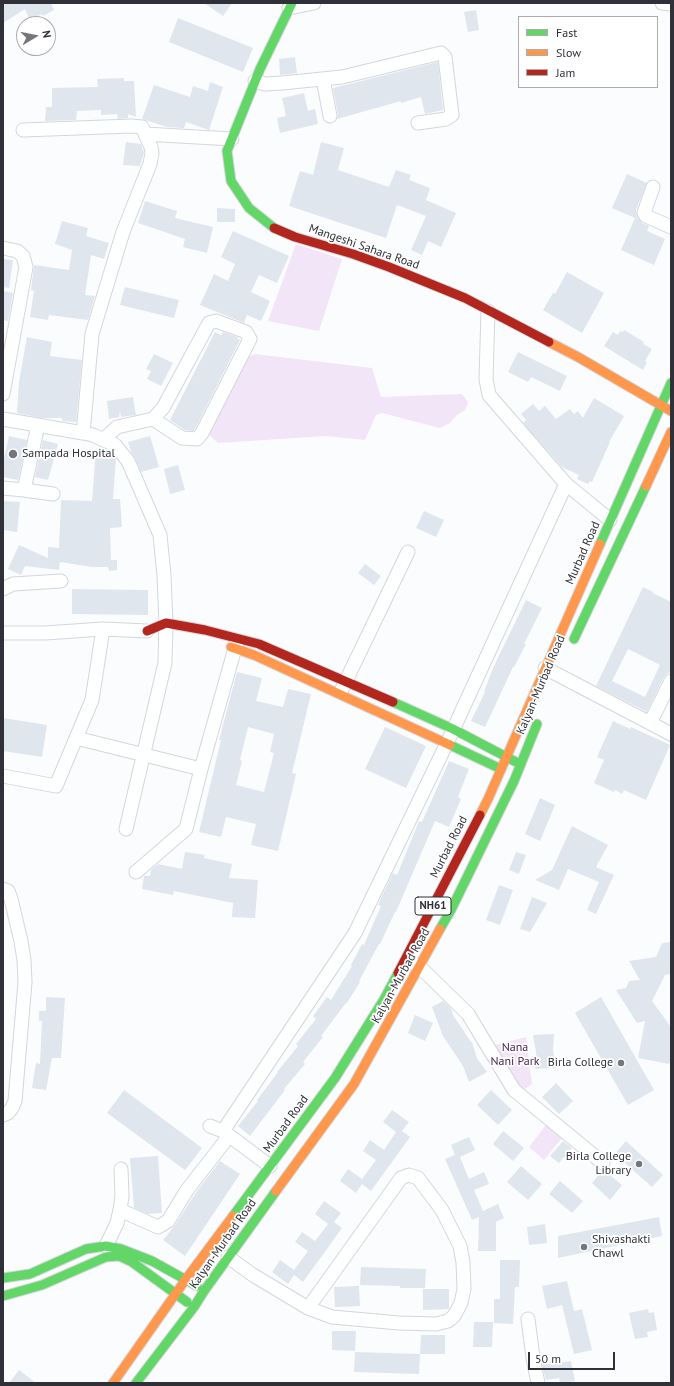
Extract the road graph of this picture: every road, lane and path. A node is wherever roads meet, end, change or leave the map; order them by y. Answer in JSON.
{"nodes":[{"id":1,"x":314,"y":3,"type":"edge"},
{"id":2,"x":662,"y":3,"type":"edge"},
{"id":3,"x":671,"y":4,"type":"edge"},
{"id":4,"x":295,"y":5,"type":"edge"},
{"id":5,"x":290,"y":29,"type":"dead end"},
{"id":6,"x":323,"y":79,"type":"junction"},
{"id":7,"x":263,"y":83,"type":"junction"},
{"id":8,"x":252,"y":114,"type":"dead end"},
{"id":9,"x":330,"y":116,"type":"dead end"},
{"id":10,"x":418,"y":123,"type":"dead end"},
{"id":11,"x":23,"y":130,"type":"dead end"},
{"id":12,"x":145,"y":134,"type":"junction"},
{"id":13,"x":232,"y":139,"type":"junction"},
{"id":14,"x":653,"y":187,"type":"dead end"},
{"id":15,"x":256,"y":200,"type":"dead end"},
{"id":16,"x":671,"y":227,"type":"edge"},
{"id":17,"x":3,"y":248,"type":"edge"},
{"id":18,"x":440,"y":278,"type":"dead end"},
{"id":19,"x":476,"y":294,"type":"dead end"},
{"id":20,"x":488,"y":311,"type":"junction"},
{"id":21,"x":522,"y":318,"type":"dead end"},
{"id":22,"x":613,"y":366,"type":"dead end"},
{"id":23,"x":671,"y":382,"type":"edge"},
{"id":24,"x":3,"y":394,"type":"edge"},
{"id":25,"x":665,"y":395,"type":"edge"},
{"id":26,"x":660,"y":405,"type":"junction"},
{"id":27,"x":671,"y":411,"type":"edge"},
{"id":28,"x":3,"y":419,"type":"edge"},
{"id":29,"x":153,"y":419,"type":"junction"},
{"id":30,"x":38,"y":425,"type":"junction"},
{"id":31,"x":671,"y":432,"type":"edge"},
{"id":32,"x":83,"y":433,"type":"junction"},
{"id":33,"x":103,"y":440,"type":"junction"},
{"id":34,"x":566,"y":484,"type":"junction"},
{"id":35,"x":3,"y":488,"type":"edge"},
{"id":36,"x":24,"y":490,"type":"junction"},
{"id":37,"x":53,"y":494,"type":"dead end"},
{"id":38,"x":610,"y":520,"type":"junction"},
{"id":39,"x":408,"y":552,"type":"dead end"},
{"id":40,"x":61,"y":581,"type":"dead end"},
{"id":41,"x":3,"y":589,"type":"edge"},
{"id":42,"x":103,"y":630,"type":"junction"},
{"id":43,"x":147,"y":631,"type":"joint"},
{"id":44,"x":168,"y":631,"type":"junction"},
{"id":45,"x":3,"y":633,"type":"edge"},
{"id":46,"x":236,"y":643,"type":"junction"},
{"id":47,"x":221,"y":645,"type":"dead end"},
{"id":48,"x":570,"y":646,"type":"dead end"},
{"id":49,"x":545,"y":668,"type":"junction"},
{"id":50,"x":346,"y":681,"type":"junction"},
{"id":51,"x":671,"y":681,"type":"edge"},
{"id":52,"x":340,"y":694,"type":"junction"},
{"id":53,"x":540,"y":715,"type":"dead end"},
{"id":54,"x":650,"y":723,"type":"junction"},
{"id":55,"x":453,"y":729,"type":"junction"},
{"id":56,"x":671,"y":734,"type":"edge"},
{"id":57,"x":76,"y":738,"type":"junction"},
{"id":58,"x":447,"y":743,"type":"junction"},
{"id":59,"x":143,"y":756,"type":"junction"},
{"id":60,"x":506,"y":758,"type":"junction"},
{"id":61,"x":521,"y":764,"type":"junction"},
{"id":62,"x":201,"y":769,"type":"junction"},
{"id":63,"x":501,"y":769,"type":"junction"},
{"id":64,"x":3,"y":776,"type":"edge"},
{"id":65,"x":516,"y":777,"type":"junction"},
{"id":66,"x":126,"y":829,"type":"dead end"},
{"id":67,"x":136,"y":872,"type":"dead end"},
{"id":68,"x":3,"y":889,"type":"edge"},
{"id":69,"x":405,"y":959,"type":"junction"},
{"id":70,"x":420,"y":967,"type":"junction"},
{"id":71,"x":3,"y":1115,"type":"edge"},
{"id":72,"x":210,"y":1126,"type":"dead end"},
{"id":73,"x":226,"y":1134,"type":"junction"},
{"id":74,"x":603,"y":1163,"type":"dead end"},
{"id":75,"x":270,"y":1166,"type":"junction"},
{"id":76,"x":121,"y":1169,"type":"dead end"},
{"id":77,"x":120,"y":1210,"type":"junction"},
{"id":78,"x":106,"y":1246,"type":"junction"},
{"id":79,"x":228,"y":1257,"type":"junction"},
{"id":80,"x":54,"y":1264,"type":"junction"},
{"id":81,"x":60,"y":1277,"type":"junction"},
{"id":82,"x":3,"y":1278,"type":"edge"},
{"id":83,"x":186,"y":1279,"type":"junction"},
{"id":84,"x":204,"y":1291,"type":"junction"},
{"id":85,"x":176,"y":1295,"type":"junction"},
{"id":86,"x":3,"y":1296,"type":"edge"},
{"id":87,"x":194,"y":1307,"type":"junction"},
{"id":88,"x":308,"y":1308,"type":"junction"},
{"id":89,"x":528,"y":1319,"type":"dead end"},
{"id":90,"x":113,"y":1383,"type":"edge"},
{"id":91,"x":136,"y":1383,"type":"edge"},
{"id":92,"x":538,"y":1383,"type":"edge"}],
"edges":[{"from":1,"to":4,"type":"street"},
{"from":2,"to":3,"type":"street"},
{"from":4,"to":5,"type":"main road"},
{"from":4,"to":7,"type":"main road","name":"Mangeshi Sahara Road"},
{"from":6,"to":7,"type":"street"},
{"from":6,"to":9,"type":"street"},
{"from":6,"to":10,"type":"street"},
{"from":7,"to":13,"type":"main road","name":"Mangeshi Sahara Road"},
{"from":8,"to":15,"type":"main road"},
{"from":11,"to":12,"type":"street"},
{"from":12,"to":13,"type":"street"},
{"from":12,"to":32,"type":"street"},
{"from":13,"to":20,"type":"main road","name":"Mangeshi Sahara Road"},
{"from":14,"to":16,"type":"street"},
{"from":17,"to":24,"type":"street"},
{"from":18,"to":19,"type":"main road"},
{"from":20,"to":26,"type":"main road","name":"Mangeshi Sahara Road"},
{"from":20,"to":34,"type":"street"},
{"from":21,"to":22,"type":"main road"},
{"from":23,"to":25,"type":"main road","name":"Murbad Road","number":"NH61"},
{"from":25,"to":26,"type":"main road","name":"Murbad Road","number":"NH61"},
{"from":26,"to":27,"type":"main road","name":"Mangeshi Sahara Road"},
{"from":26,"to":38,"type":"main road","name":"Murbad Road","number":"NH61"},
{"from":28,"to":30,"type":"street"},
{"from":29,"to":29,"type":"street"},
{"from":29,"to":33,"type":"street"},
{"from":30,"to":32,"type":"street"},
{"from":30,"to":36,"type":"street"},
{"from":31,"to":48,"type":"main road","name":"Kalyan-Murbad Road"},
{"from":32,"to":33,"type":"street"},
{"from":33,"to":44,"type":"street"},
{"from":34,"to":38,"type":"street"},
{"from":34,"to":55,"type":"street"},
{"from":35,"to":36,"type":"street"},
{"from":36,"to":37,"type":"street"},
{"from":38,"to":49,"type":"main road","name":"Murbad Road","number":"NH61"},
{"from":39,"to":50,"type":"street"},
{"from":40,"to":41,"type":"street"},
{"from":42,"to":43,"type":"street"},
{"from":42,"to":45,"type":"street"},
{"from":42,"to":57,"type":"street"},
{"from":43,"to":44,"type":"main road"},
{"from":44,"to":46,"type":"main road"},
{"from":44,"to":59,"type":"street"},
{"from":46,"to":47,"type":"main road"},
{"from":46,"to":50,"type":"main road"},
{"from":46,"to":52,"type":"main road"},
{"from":46,"to":62,"type":"street"},
{"from":49,"to":54,"type":"street"},
{"from":49,"to":60,"type":"main road","name":"Murbad Road","number":"NH61"},
{"from":50,"to":52,"type":"street"},
{"from":50,"to":55,"type":"main road"},
{"from":51,"to":54,"type":"street"},
{"from":52,"to":58,"type":"main road"},
{"from":53,"to":61,"type":"main road","name":"Kalyan-Murbad Road","number":"NH61"},
{"from":54,"to":56,"type":"street"},
{"from":55,"to":58,"type":"street"},
{"from":55,"to":60,"type":"main road"},
{"from":57,"to":59,"type":"street"},
{"from":57,"to":64,"type":"street"},
{"from":58,"to":63,"type":"main road"},
{"from":58,"to":73,"type":"street"},
{"from":59,"to":62,"type":"street"},
{"from":59,"to":66,"type":"street"},
{"from":60,"to":61,"type":"main road"},
{"from":60,"to":63,"type":"main road","name":"Murbad Road","number":"NH61"},
{"from":61,"to":65,"type":"main road","name":"Kalyan-Murbad Road","number":"NH61"},
{"from":62,"to":67,"type":"street"},
{"from":63,"to":65,"type":"main road"},
{"from":63,"to":69,"type":"main road","name":"Murbad Road","number":"NH61"},
{"from":65,"to":70,"type":"main road","name":"Kalyan-Murbad Road","number":"NH61"},
{"from":68,"to":71,"type":"street"},
{"from":69,"to":70,"type":"street"},
{"from":69,"to":75,"type":"main road","name":"Murbad Road","number":"NH61"},
{"from":70,"to":74,"type":"street"},
{"from":70,"to":79,"type":"main road","name":"Kalyan-Murbad Road","number":"NH61"},
{"from":72,"to":73,"type":"street"},
{"from":73,"to":75,"type":"street"},
{"from":73,"to":77,"type":"street"},
{"from":75,"to":83,"type":"main road","name":"Murbad Road","number":"NH61"},
{"from":76,"to":77,"type":"street"},
{"from":77,"to":78,"type":"street"},
{"from":78,"to":80,"type":"main road"},
{"from":78,"to":83,"type":"main road"},
{"from":79,"to":84,"type":"main road","name":"Kalyan-Murbad Road","number":"NH61"},
{"from":79,"to":88,"type":"street"},
{"from":80,"to":81,"type":"main road"},
{"from":80,"to":82,"type":"main road"},
{"from":81,"to":85,"type":"main road"},
{"from":81,"to":86,"type":"main road"},
{"from":83,"to":84,"type":"main road"},
{"from":83,"to":85,"type":"main road","name":"Murbad Road","number":"NH61"},
{"from":84,"to":87,"type":"main road","name":"Kalyan-Murbad Road","number":"NH61"},
{"from":85,"to":87,"type":"main road"},
{"from":85,"to":90,"type":"main road","name":"Murbad Road","number":"NH61"},
{"from":87,"to":91,"type":"main road","name":"Kalyan-Murbad Road","number":"NH61"},
{"from":88,"to":88,"type":"street"},
{"from":89,"to":92,"type":"street"}]}
